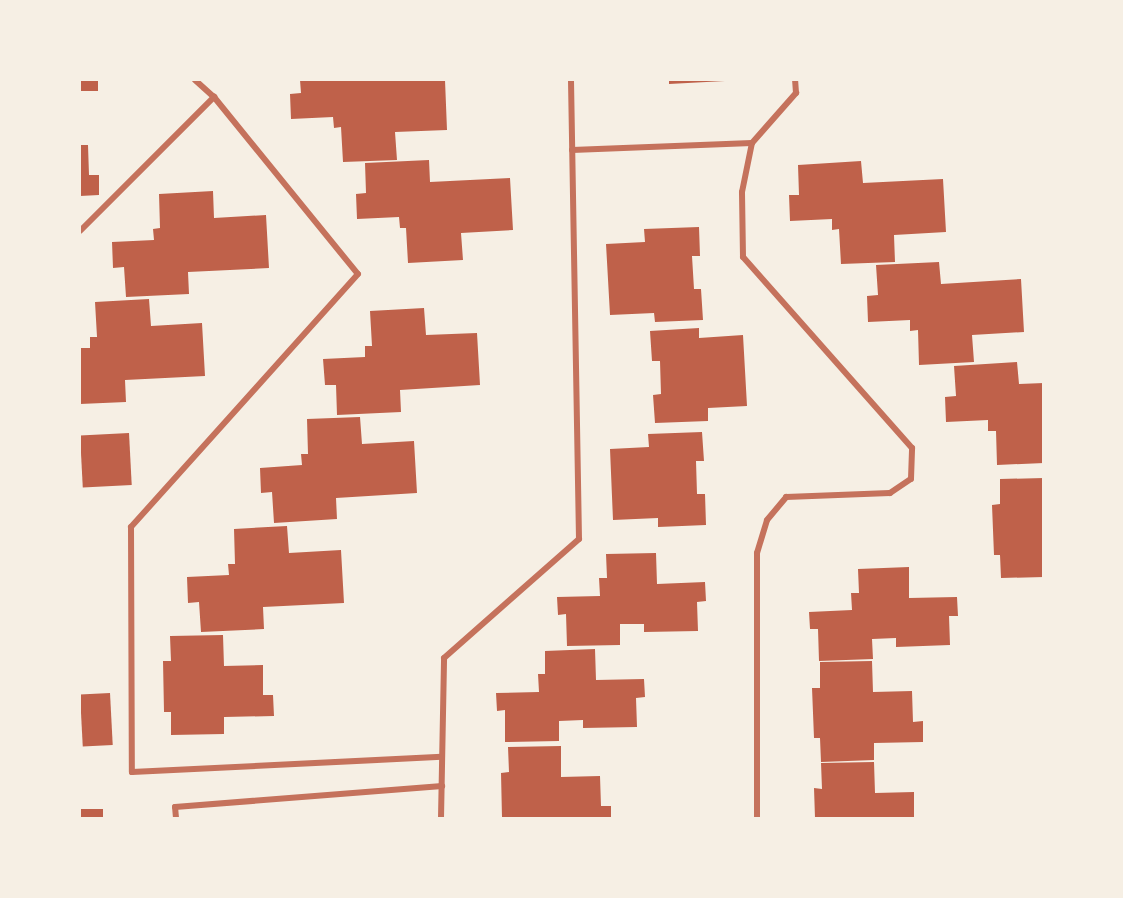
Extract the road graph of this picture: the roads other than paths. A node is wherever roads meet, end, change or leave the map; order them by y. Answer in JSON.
{"nodes":[{"id":1,"x":195,"y":80,"type":"edge"},
{"id":2,"x":571,"y":80,"type":"edge"},
{"id":3,"x":795,"y":80,"type":"edge"},
{"id":4,"x":214,"y":97,"type":"junction"},
{"id":5,"x":752,"y":143,"type":"junction"},
{"id":6,"x":572,"y":150,"type":"junction"},
{"id":7,"x":80,"y":231,"type":"edge"},
{"id":8,"x":442,"y":757,"type":"junction"},
{"id":9,"x":442,"y":786,"type":"junction"},
{"id":10,"x":176,"y":819,"type":"edge"},
{"id":11,"x":441,"y":819,"type":"edge"},
{"id":12,"x":757,"y":819,"type":"edge"}],
"edges":[{"from":1,"to":4,"type":"street"},
{"from":2,"to":6,"type":"street"},
{"from":3,"to":5,"type":"street"},
{"from":4,"to":7,"type":"street"},
{"from":4,"to":8,"type":"street"},
{"from":5,"to":6,"type":"street"},
{"from":5,"to":12,"type":"street"},
{"from":6,"to":8,"type":"street"},
{"from":8,"to":9,"type":"street"},
{"from":9,"to":10,"type":"street"},
{"from":9,"to":11,"type":"street"}]}
